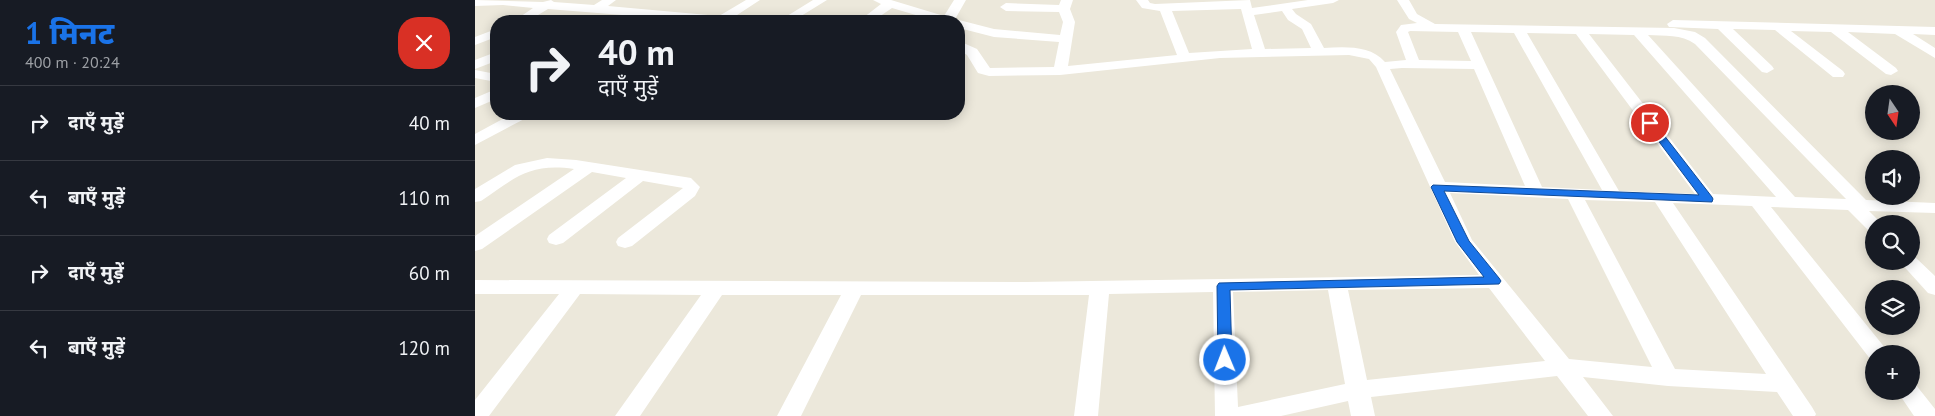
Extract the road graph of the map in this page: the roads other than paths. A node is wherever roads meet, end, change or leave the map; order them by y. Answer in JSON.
{"nodes":[{"id":1,"x":610,"y":0,"type":"edge"},
{"id":2,"x":755,"y":0,"type":"edge"},
{"id":3,"x":821,"y":0,"type":"edge"},
{"id":4,"x":919,"y":0,"type":"edge"},
{"id":5,"x":961,"y":0,"type":"edge"},
{"id":6,"x":1142,"y":0,"type":"edge"},
{"id":7,"x":1333,"y":0,"type":"edge"},
{"id":8,"x":1403,"y":0,"type":"edge"},
{"id":9,"x":505,"y":1,"type":"edge"},
{"id":10,"x":549,"y":2,"type":"edge"},
{"id":11,"x":884,"y":2,"type":"edge"},
{"id":12,"x":475,"y":3,"type":"edge"},
{"id":13,"x":1204,"y":3,"type":"edge"},
{"id":14,"x":1066,"y":5,"type":"edge"},
{"id":15,"x":1292,"y":5,"type":"edge"},
{"id":16,"x":1245,"y":6,"type":"edge"},
{"id":17,"x":1165,"y":8,"type":"junction"},
{"id":18,"x":596,"y":9,"type":"junction"},
{"id":19,"x":650,"y":13,"type":"junction"},
{"id":20,"x":922,"y":14,"type":"junction"},
{"id":21,"x":528,"y":15,"type":"edge"},
{"id":22,"x":646,"y":15,"type":"edge"},
{"id":23,"x":670,"y":15,"type":"edge"},
{"id":24,"x":730,"y":15,"type":"edge"},
{"id":25,"x":795,"y":15,"type":"edge"},
{"id":26,"x":871,"y":15,"type":"edge"},
{"id":27,"x":926,"y":15,"type":"edge"},
{"id":28,"x":951,"y":15,"type":"edge"},
{"id":29,"x":1002,"y":16,"type":"edge"},
{"id":30,"x":965,"y":23,"type":"edge"},
{"id":31,"x":1576,"y":25,"type":"junction"},
{"id":32,"x":1721,"y":25,"type":"junction"},
{"id":33,"x":1778,"y":26,"type":"junction"},
{"id":34,"x":1430,"y":27,"type":"junction"},
{"id":35,"x":1463,"y":28,"type":"junction"},
{"id":36,"x":1834,"y":28,"type":"junction"},
{"id":37,"x":1519,"y":30,"type":"junction"},
{"id":38,"x":1897,"y":30,"type":"junction"},
{"id":39,"x":1935,"y":31,"type":"edge"},
{"id":40,"x":1638,"y":32,"type":"junction"},
{"id":41,"x":490,"y":35,"type":"edge"},
{"id":42,"x":1067,"y":39,"type":"junction"},
{"id":43,"x":475,"y":41,"type":"edge"},
{"id":44,"x":965,"y":48,"type":"edge"},
{"id":45,"x":1320,"y":52,"type":"junction"},
{"id":46,"x":1260,"y":54,"type":"junction"},
{"id":47,"x":1935,"y":54,"type":"edge"},
{"id":48,"x":1184,"y":57,"type":"junction"},
{"id":49,"x":490,"y":59,"type":"edge"},
{"id":50,"x":1413,"y":64,"type":"junction"},
{"id":51,"x":475,"y":65,"type":"edge"},
{"id":52,"x":1479,"y":65,"type":"junction"},
{"id":53,"x":1382,"y":66,"type":"junction"},
{"id":54,"x":1767,"y":69,"type":"dead end"},
{"id":55,"x":1060,"y":71,"type":"junction"},
{"id":56,"x":1891,"y":71,"type":"dead end"},
{"id":57,"x":475,"y":74,"type":"edge"},
{"id":58,"x":1837,"y":74,"type":"dead end"},
{"id":59,"x":490,"y":77,"type":"edge"},
{"id":60,"x":490,"y":96,"type":"edge"},
{"id":61,"x":475,"y":104,"type":"edge"},
{"id":62,"x":512,"y":120,"type":"edge"},
{"id":63,"x":475,"y":140,"type":"edge"},
{"id":64,"x":588,"y":167,"type":"junction"},
{"id":65,"x":640,"y":175,"type":"junction"},
{"id":66,"x":1437,"y":187,"type":"junction"},
{"id":67,"x":1536,"y":192,"type":"junction"},
{"id":68,"x":1574,"y":194,"type":"junction"},
{"id":69,"x":1614,"y":196,"type":"junction"},
{"id":70,"x":475,"y":197,"type":"edge"},
{"id":71,"x":1661,"y":198,"type":"junction"},
{"id":72,"x":1708,"y":199,"type":"junction"},
{"id":73,"x":1756,"y":200,"type":"junction"},
{"id":74,"x":1789,"y":201,"type":"junction"},
{"id":75,"x":1856,"y":205,"type":"junction"},
{"id":76,"x":1935,"y":208,"type":"edge"},
{"id":77,"x":1865,"y":216,"type":"edge"},
{"id":78,"x":556,"y":239,"type":"dead end"},
{"id":79,"x":625,"y":242,"type":"dead end"},
{"id":80,"x":475,"y":245,"type":"edge"},
{"id":81,"x":1917,"y":270,"type":"edge"},
{"id":82,"x":1495,"y":281,"type":"junction"},
{"id":83,"x":1337,"y":284,"type":"junction"},
{"id":84,"x":1223,"y":286,"type":"junction"},
{"id":85,"x":475,"y":288,"type":"edge"},
{"id":86,"x":575,"y":288,"type":"junction"},
{"id":87,"x":716,"y":288,"type":"junction"},
{"id":88,"x":855,"y":288,"type":"junction"},
{"id":89,"x":1100,"y":288,"type":"junction"},
{"id":90,"x":1935,"y":288,"type":"edge"},
{"id":91,"x":1872,"y":345,"type":"edge"},
{"id":92,"x":1562,"y":367,"type":"junction"},
{"id":93,"x":1668,"y":377,"type":"junction"},
{"id":94,"x":1784,"y":384,"type":"junction"},
{"id":95,"x":1357,"y":390,"type":"junction"},
{"id":96,"x":1915,"y":400,"type":"edge"},
{"id":97,"x":1804,"y":414,"type":"dead end"},
{"id":98,"x":476,"y":416,"type":"edge"},
{"id":99,"x":627,"y":416,"type":"edge"},
{"id":100,"x":789,"y":416,"type":"edge"},
{"id":101,"x":1087,"y":416,"type":"edge"},
{"id":102,"x":1227,"y":416,"type":"edge"},
{"id":103,"x":1239,"y":416,"type":"edge"},
{"id":104,"x":1363,"y":416,"type":"edge"},
{"id":105,"x":1601,"y":416,"type":"edge"},
{"id":106,"x":1927,"y":416,"type":"edge"}],
"edges":[{"from":1,"to":18,"type":"street"},
{"from":2,"to":24,"type":"street"},
{"from":3,"to":25,"type":"street"},
{"from":4,"to":20,"type":"street"},
{"from":5,"to":28,"type":"street"},
{"from":6,"to":17,"type":"street"},
{"from":7,"to":15,"type":"street"},
{"from":8,"to":34,"type":"street"},
{"from":9,"to":10,"type":"street"},
{"from":9,"to":12,"type":"street"},
{"from":10,"to":18,"type":"street"},
{"from":10,"to":21,"type":"street"},
{"from":11,"to":20,"type":"street"},
{"from":11,"to":26,"type":"street"},
{"from":13,"to":16,"type":"street"},
{"from":13,"to":17,"type":"street"},
{"from":14,"to":29,"type":"street"},
{"from":14,"to":42,"type":"street"},
{"from":15,"to":16,"type":"street"},
{"from":15,"to":45,"type":"street"},
{"from":16,"to":46,"type":"street"},
{"from":17,"to":48,"type":"street"},
{"from":18,"to":19,"type":"street"},
{"from":19,"to":22,"type":"street"},
{"from":19,"to":23,"type":"street"},
{"from":20,"to":27,"type":"street"},
{"from":29,"to":30,"type":"street"},
{"from":29,"to":42,"type":"street"},
{"from":31,"to":32,"type":"street"},
{"from":31,"to":37,"type":"street"},
{"from":31,"to":40,"type":"street"},
{"from":31,"to":72,"type":"street"},
{"from":32,"to":33,"type":"street"},
{"from":32,"to":54,"type":"street"},
{"from":33,"to":36,"type":"street"},
{"from":33,"to":58,"type":"street"},
{"from":34,"to":35,"type":"street"},
{"from":34,"to":50,"type":"street"},
{"from":35,"to":37,"type":"street"},
{"from":35,"to":52,"type":"street"},
{"from":36,"to":38,"type":"street"},
{"from":36,"to":56,"type":"street"},
{"from":37,"to":69,"type":"street"},
{"from":38,"to":39,"type":"street"},
{"from":38,"to":47,"type":"street"},
{"from":40,"to":74,"type":"street"},
{"from":40,"to":75,"type":"street"},
{"from":41,"to":43,"type":"street"},
{"from":42,"to":55,"type":"street"},
{"from":44,"to":55,"type":"street"},
{"from":45,"to":46,"type":"street"},
{"from":45,"to":53,"type":"street"},
{"from":46,"to":48,"type":"street"},
{"from":48,"to":55,"type":"street"},
{"from":49,"to":51,"type":"street"},
{"from":50,"to":52,"type":"street"},
{"from":50,"to":53,"type":"street"},
{"from":52,"to":67,"type":"street"},
{"from":53,"to":66,"type":"street"},
{"from":57,"to":59,"type":"street"},
{"from":60,"to":61,"type":"street"},
{"from":62,"to":63,"type":"street"},
{"from":64,"to":65,"type":"street"},
{"from":64,"to":70,"type":"street"},
{"from":64,"to":80,"type":"street"},
{"from":65,"to":78,"type":"street"},
{"from":65,"to":79,"type":"street"},
{"from":66,"to":67,"type":"street"},
{"from":66,"to":82,"type":"street"},
{"from":67,"to":68,"type":"street"},
{"from":68,"to":69,"type":"street"},
{"from":68,"to":93,"type":"street"},
{"from":69,"to":71,"type":"street"},
{"from":71,"to":72,"type":"street"},
{"from":71,"to":94,"type":"street"},
{"from":72,"to":73,"type":"street"},
{"from":73,"to":74,"type":"street"},
{"from":73,"to":91,"type":"street"},
{"from":74,"to":75,"type":"street"},
{"from":75,"to":76,"type":"street"},
{"from":75,"to":77,"type":"street"},
{"from":81,"to":90,"type":"street"},
{"from":82,"to":83,"type":"street"},
{"from":82,"to":92,"type":"street"},
{"from":83,"to":84,"type":"street"},
{"from":83,"to":95,"type":"street"},
{"from":84,"to":89,"type":"street"},
{"from":84,"to":102,"type":"street"},
{"from":85,"to":86,"type":"street"},
{"from":86,"to":87,"type":"street"},
{"from":86,"to":98,"type":"street"},
{"from":87,"to":88,"type":"street"},
{"from":87,"to":99,"type":"street"},
{"from":88,"to":89,"type":"street"},
{"from":88,"to":100,"type":"street"},
{"from":89,"to":101,"type":"street"},
{"from":92,"to":93,"type":"street"},
{"from":92,"to":95,"type":"street"},
{"from":92,"to":105,"type":"street"},
{"from":93,"to":94,"type":"street"},
{"from":94,"to":97,"type":"street"},
{"from":95,"to":103,"type":"street"},
{"from":95,"to":104,"type":"street"},
{"from":96,"to":106,"type":"street"}]}
